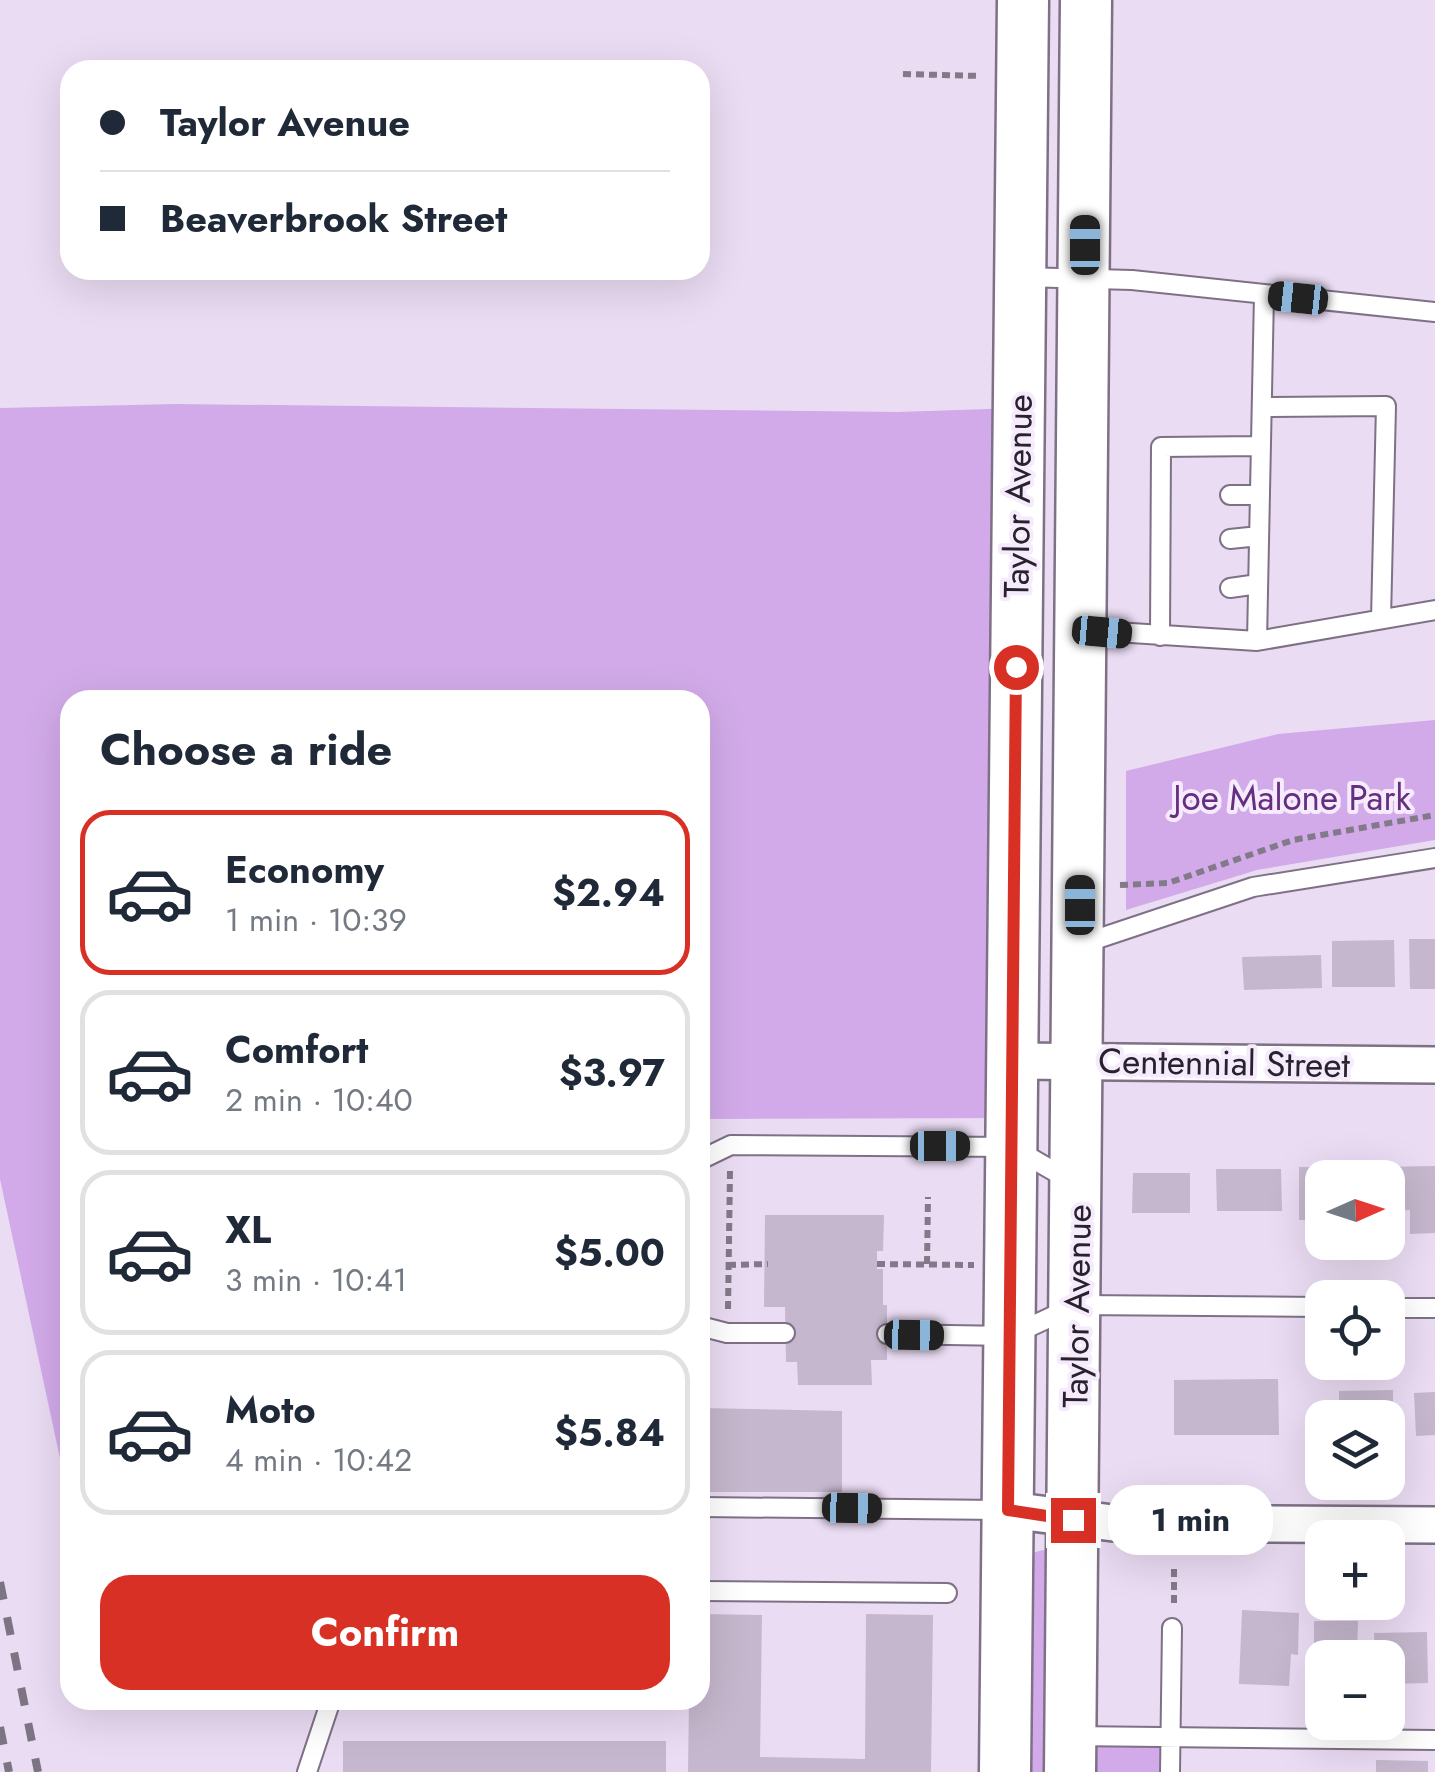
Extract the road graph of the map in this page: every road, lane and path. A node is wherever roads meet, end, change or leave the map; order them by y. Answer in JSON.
{"nodes":[{"id":1,"x":1024,"y":0,"type":"edge"},
{"id":2,"x":1086,"y":0,"type":"edge"},
{"id":3,"x":902,"y":74,"type":"dead end"},
{"id":4,"x":1022,"y":77,"type":"junction"},
{"id":5,"x":1021,"y":277,"type":"junction"},
{"id":6,"x":1084,"y":279,"type":"junction"},
{"id":7,"x":1264,"y":294,"type":"junction"},
{"id":8,"x":1435,"y":312,"type":"edge"},
{"id":9,"x":1262,"y":406,"type":"junction"},
{"id":10,"x":1260,"y":446,"type":"junction"},
{"id":11,"x":1230,"y":495,"type":"dead end"},
{"id":12,"x":1260,"y":495,"type":"junction"},
{"id":13,"x":1259,"y":536,"type":"junction"},
{"id":14,"x":1230,"y":538,"type":"dead end"},
{"id":15,"x":1258,"y":584,"type":"junction"},
{"id":16,"x":1230,"y":588,"type":"dead end"},
{"id":17,"x":1435,"y":610,"type":"edge"},
{"id":18,"x":1382,"y":620,"type":"junction"},
{"id":19,"x":1082,"y":630,"type":"junction"},
{"id":20,"x":1160,"y":636,"type":"junction"},
{"id":21,"x":1258,"y":641,"type":"junction"},
{"id":22,"x":1435,"y":815,"type":"edge"},
{"id":23,"x":1435,"y":858,"type":"edge"},
{"id":24,"x":1120,"y":885,"type":"dead end"},
{"id":25,"x":1080,"y":944,"type":"junction"},
{"id":26,"x":1013,"y":1061,"type":"junction"},
{"id":27,"x":1079,"y":1062,"type":"junction"},
{"id":28,"x":1435,"y":1065,"type":"edge"},
{"id":29,"x":731,"y":1145,"type":"junction"},
{"id":30,"x":1012,"y":1147,"type":"junction"},
{"id":31,"x":710,"y":1155,"type":"edge"},
{"id":32,"x":1078,"y":1186,"type":"junction"},
{"id":33,"x":928,"y":1197,"type":"dead end"},
{"id":34,"x":768,"y":1264,"type":"dead end"},
{"id":35,"x":877,"y":1264,"type":"dead end"},
{"id":36,"x":927,"y":1264,"type":"junction"},
{"id":37,"x":728,"y":1265,"type":"junction"},
{"id":38,"x":975,"y":1265,"type":"dead end"},
{"id":39,"x":1077,"y":1305,"type":"junction"},
{"id":40,"x":1305,"y":1307,"type":"edge"},
{"id":41,"x":1405,"y":1308,"type":"edge"},
{"id":42,"x":1435,"y":1308,"type":"edge"},
{"id":43,"x":710,"y":1329,"type":"edge"},
{"id":44,"x":727,"y":1333,"type":"junction"},
{"id":45,"x":785,"y":1333,"type":"dead end"},
{"id":46,"x":887,"y":1334,"type":"dead end"},
{"id":47,"x":1010,"y":1336,"type":"junction"},
{"id":48,"x":710,"y":1506,"type":"edge"},
{"id":49,"x":1008,"y":1510,"type":"junction"},
{"id":50,"x":1073,"y":1520,"type":"junction"},
{"id":51,"x":1435,"y":1525,"type":"edge"},
{"id":52,"x":1174,"y":1570,"type":"dead end"},
{"id":53,"x":710,"y":1590,"type":"edge"},
{"id":54,"x":947,"y":1593,"type":"dead end"},
{"id":55,"x":1173,"y":1621,"type":"joint"},
{"id":56,"x":328,"y":1710,"type":"edge"},
{"id":57,"x":1170,"y":1738,"type":"junction"},
{"id":58,"x":1435,"y":1740,"type":"edge"},
{"id":59,"x":1070,"y":1754,"type":"edge"},
{"id":60,"x":307,"y":1772,"type":"edge"},
{"id":61,"x":1005,"y":1772,"type":"edge"},
{"id":62,"x":1170,"y":1772,"type":"edge"}],
"edges":[{"from":1,"to":4,"type":"main road","name":"Taylor Avenue"},
{"from":2,"to":6,"type":"main road","name":"Taylor Avenue"},
{"from":3,"to":4,"type":"path"},
{"from":4,"to":5,"type":"main road","name":"Taylor Avenue"},
{"from":5,"to":6,"type":"lane"},
{"from":5,"to":26,"type":"main road","name":"Taylor Avenue"},
{"from":6,"to":7,"type":"lane"},
{"from":6,"to":19,"type":"main road","name":"Taylor Avenue"},
{"from":7,"to":8,"type":"lane"},
{"from":7,"to":9,"type":"lane"},
{"from":9,"to":10,"type":"lane"},
{"from":9,"to":18,"type":"lane"},
{"from":10,"to":12,"type":"lane"},
{"from":10,"to":20,"type":"lane"},
{"from":11,"to":12,"type":"lane"},
{"from":12,"to":13,"type":"lane"},
{"from":13,"to":14,"type":"lane"},
{"from":13,"to":15,"type":"lane"},
{"from":15,"to":16,"type":"lane"},
{"from":15,"to":21,"type":"lane"},
{"from":17,"to":18,"type":"lane"},
{"from":18,"to":21,"type":"lane"},
{"from":19,"to":20,"type":"lane"},
{"from":19,"to":25,"type":"main road","name":"Taylor Avenue"},
{"from":20,"to":21,"type":"lane"},
{"from":22,"to":24,"type":"path"},
{"from":23,"to":25,"type":"lane"},
{"from":25,"to":27,"type":"main road","name":"Taylor Avenue"},
{"from":26,"to":27,"type":"street","name":"Centennial Street"},
{"from":26,"to":30,"type":"main road","name":"Taylor Avenue"},
{"from":27,"to":28,"type":"street","name":"Centennial Street"},
{"from":27,"to":32,"type":"main road","name":"Taylor Avenue"},
{"from":29,"to":30,"type":"lane"},
{"from":29,"to":31,"type":"lane"},
{"from":29,"to":37,"type":"path"},
{"from":30,"to":32,"type":"lane"},
{"from":30,"to":47,"type":"main road","name":"Taylor Avenue"},
{"from":32,"to":39,"type":"main road","name":"Taylor Avenue"},
{"from":33,"to":36,"type":"path"},
{"from":34,"to":37,"type":"path"},
{"from":35,"to":36,"type":"path"},
{"from":36,"to":38,"type":"path"},
{"from":37,"to":44,"type":"path"},
{"from":39,"to":40,"type":"lane"},
{"from":39,"to":47,"type":"lane"},
{"from":39,"to":50,"type":"main road","name":"Taylor Avenue"},
{"from":41,"to":42,"type":"lane"},
{"from":43,"to":44,"type":"lane"},
{"from":44,"to":45,"type":"lane"},
{"from":46,"to":47,"type":"lane"},
{"from":47,"to":49,"type":"main road","name":"Taylor Avenue"},
{"from":48,"to":49,"type":"lane"},
{"from":49,"to":50,"type":"street"},
{"from":49,"to":61,"type":"main road","name":"Taylor Avenue"},
{"from":50,"to":51,"type":"street"},
{"from":50,"to":59,"type":"main road","name":"Taylor Avenue"},
{"from":52,"to":55,"type":"path"},
{"from":53,"to":54,"type":"lane"},
{"from":55,"to":57,"type":"lane"},
{"from":56,"to":60,"type":"lane"},
{"from":57,"to":58,"type":"lane"},
{"from":57,"to":59,"type":"lane"},
{"from":57,"to":62,"type":"lane"}]}
